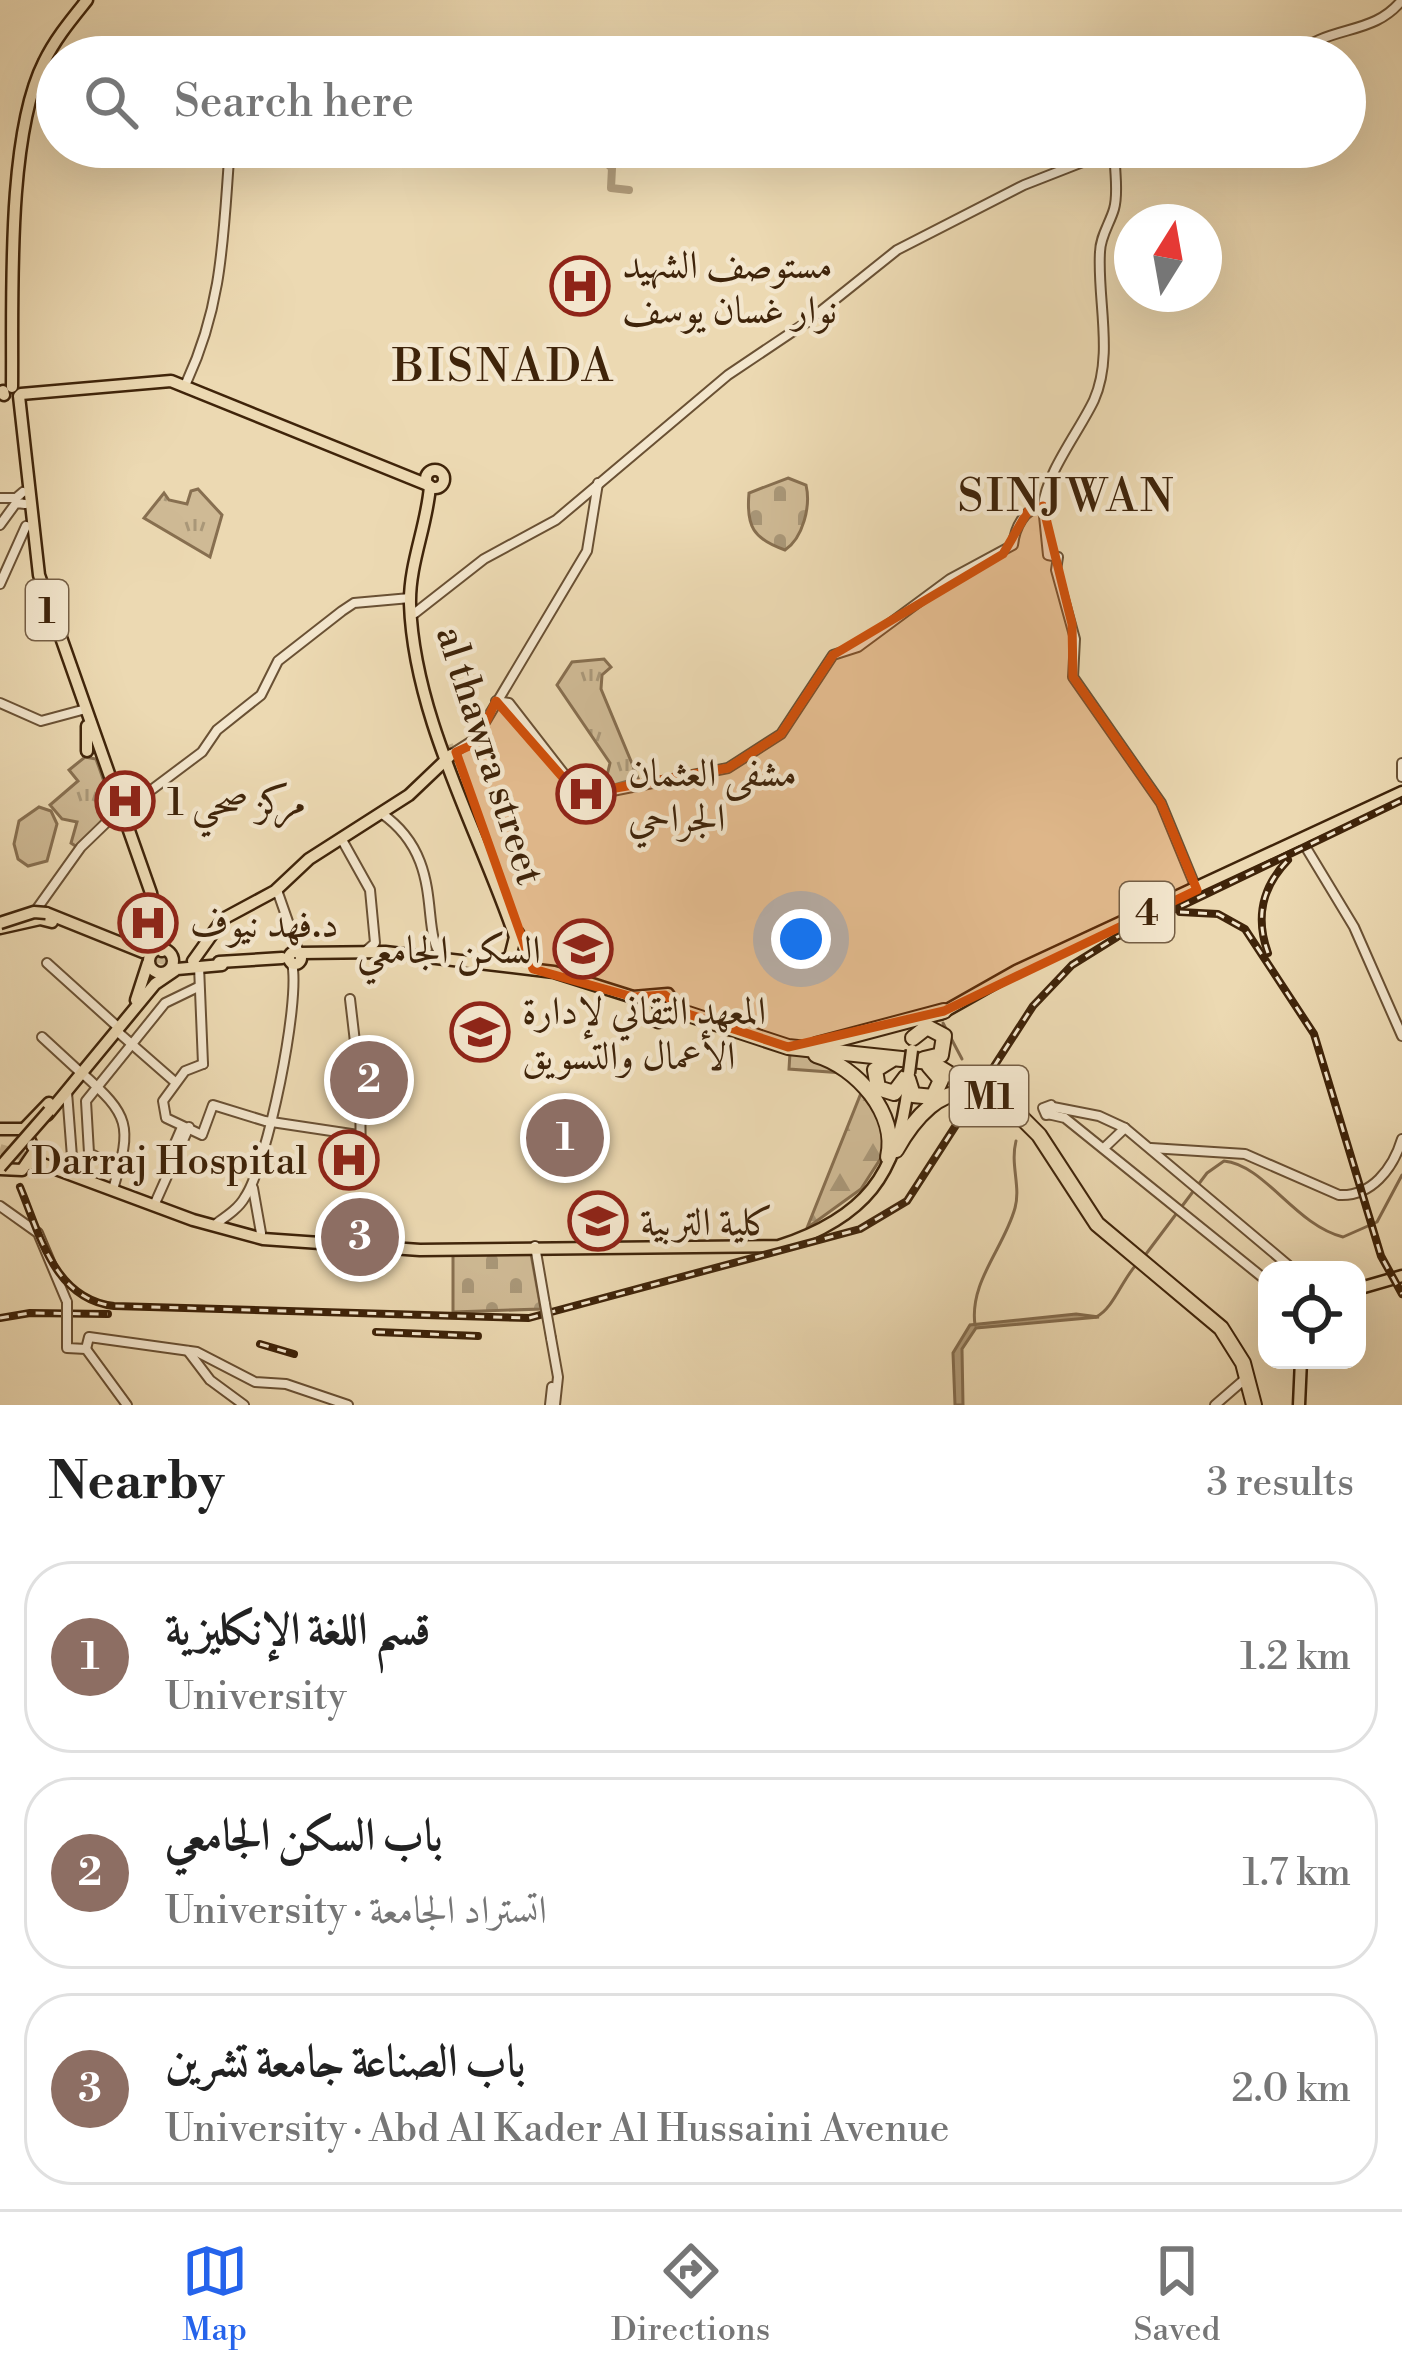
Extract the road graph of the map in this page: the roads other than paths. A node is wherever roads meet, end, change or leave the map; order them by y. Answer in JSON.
{"nodes":[{"id":1,"x":90,"y":0,"type":"edge"},
{"id":2,"x":1402,"y":0,"type":"edge"},
{"id":3,"x":63,"y":36,"type":"edge"},
{"id":4,"x":1324,"y":36,"type":"edge"},
{"id":5,"x":36,"y":83,"type":"edge"},
{"id":6,"x":230,"y":168,"type":"edge"},
{"id":7,"x":1075,"y":168,"type":"edge"},
{"id":8,"x":1115,"y":168,"type":"edge"},
{"id":9,"x":187,"y":382,"type":"junction"},
{"id":10,"x":92,"y":385,"type":"junction"},
{"id":11,"x":12,"y":389,"type":"edge"},
{"id":12,"x":598,"y":481,"type":"junction"},
{"id":13,"x":431,"y":483,"type":"junction"},
{"id":14,"x":16,"y":499,"type":"edge"},
{"id":15,"x":1043,"y":506,"type":"junction"},
{"id":16,"x":2,"y":523,"type":"edge"},
{"id":17,"x":27,"y":532,"type":"junction"},
{"id":18,"x":14,"y":556,"type":"junction"},
{"id":19,"x":33,"y":558,"type":"junction"},
{"id":20,"x":0,"y":584,"type":"edge"},
{"id":21,"x":410,"y":598,"type":"junction"},
{"id":22,"x":415,"y":614,"type":"junction"},
{"id":23,"x":430,"y":695,"type":"junction"},
{"id":24,"x":0,"y":703,"type":"edge"},
{"id":25,"x":497,"y":703,"type":"junction"},
{"id":26,"x":82,"y":710,"type":"junction"},
{"id":27,"x":87,"y":726,"type":"junction"},
{"id":28,"x":451,"y":756,"type":"junction"},
{"id":29,"x":99,"y":760,"type":"junction"},
{"id":30,"x":1402,"y":763,"type":"edge"},
{"id":31,"x":1402,"y":777,"type":"edge"},
{"id":32,"x":1402,"y":795,"type":"edge"},
{"id":33,"x":116,"y":812,"type":"junction"},
{"id":34,"x":381,"y":813,"type":"junction"},
{"id":35,"x":341,"y":838,"type":"junction"},
{"id":36,"x":1303,"y":842,"type":"junction"},
{"id":37,"x":1197,"y":890,"type":"junction"},
{"id":38,"x":276,"y":891,"type":"junction"},
{"id":39,"x":43,"y":913,"type":"junction"},
{"id":40,"x":512,"y":922,"type":"junction"},
{"id":41,"x":64,"y":923,"type":"junction"},
{"id":42,"x":5,"y":924,"type":"edge"},
{"id":43,"x":434,"y":944,"type":"junction"},
{"id":44,"x":365,"y":952,"type":"junction"},
{"id":45,"x":423,"y":956,"type":"junction"},
{"id":46,"x":155,"y":957,"type":"junction"},
{"id":47,"x":297,"y":958,"type":"junction"},
{"id":48,"x":446,"y":959,"type":"junction"},
{"id":49,"x":47,"y":963,"type":"dead end"},
{"id":50,"x":220,"y":964,"type":"junction"},
{"id":51,"x":512,"y":964,"type":"junction"},
{"id":52,"x":196,"y":965,"type":"junction"},
{"id":53,"x":533,"y":969,"type":"junction"},
{"id":54,"x":198,"y":987,"type":"junction"},
{"id":55,"x":142,"y":993,"type":"junction"},
{"id":56,"x":650,"y":996,"type":"junction"},
{"id":57,"x":352,"y":999,"type":"dead end"},
{"id":58,"x":964,"y":1006,"type":"junction"},
{"id":59,"x":645,"y":1010,"type":"junction"},
{"id":60,"x":673,"y":1012,"type":"junction"},
{"id":61,"x":946,"y":1012,"type":"junction"},
{"id":62,"x":121,"y":1030,"type":"junction"},
{"id":63,"x":1402,"y":1036,"type":"edge"},
{"id":64,"x":42,"y":1037,"type":"dead end"},
{"id":65,"x":136,"y":1045,"type":"junction"},
{"id":66,"x":788,"y":1046,"type":"junction"},
{"id":67,"x":806,"y":1053,"type":"junction"},
{"id":68,"x":907,"y":1060,"type":"junction"},
{"id":69,"x":203,"y":1064,"type":"junction"},
{"id":70,"x":929,"y":1066,"type":"junction"},
{"id":71,"x":81,"y":1072,"type":"junction"},
{"id":72,"x":956,"y":1075,"type":"junction"},
{"id":73,"x":176,"y":1080,"type":"junction"},
{"id":74,"x":69,"y":1087,"type":"junction"},
{"id":75,"x":98,"y":1087,"type":"junction"},
{"id":76,"x":1049,"y":1113,"type":"junction"},
{"id":77,"x":362,"y":1114,"type":"junction"},
{"id":78,"x":1016,"y":1117,"type":"junction"},
{"id":79,"x":270,"y":1123,"type":"junction"},
{"id":80,"x":186,"y":1128,"type":"junction"},
{"id":81,"x":1125,"y":1128,"type":"junction"},
{"id":82,"x":0,"y":1129,"type":"edge"},
{"id":83,"x":28,"y":1132,"type":"junction"},
{"id":84,"x":1039,"y":1135,"type":"junction"},
{"id":85,"x":358,"y":1138,"type":"junction"},
{"id":86,"x":1402,"y":1139,"type":"edge"},
{"id":87,"x":1104,"y":1148,"type":"junction"},
{"id":88,"x":1150,"y":1149,"type":"junction"},
{"id":89,"x":892,"y":1154,"type":"junction"},
{"id":90,"x":36,"y":1159,"type":"junction"},
{"id":91,"x":258,"y":1163,"type":"junction"},
{"id":92,"x":1,"y":1168,"type":"edge"},
{"id":93,"x":119,"y":1168,"type":"junction"},
{"id":94,"x":88,"y":1178,"type":"junction"},
{"id":95,"x":114,"y":1186,"type":"junction"},
{"id":96,"x":0,"y":1206,"type":"edge"},
{"id":97,"x":164,"y":1206,"type":"junction"},
{"id":98,"x":217,"y":1222,"type":"junction"},
{"id":99,"x":261,"y":1233,"type":"junction"},
{"id":100,"x":305,"y":1240,"type":"junction"},
{"id":101,"x":535,"y":1247,"type":"junction"},
{"id":102,"x":1127,"y":1252,"type":"junction"},
{"id":103,"x":1283,"y":1261,"type":"edge"},
{"id":104,"x":1258,"y":1274,"type":"edge"},
{"id":105,"x":1157,"y":1276,"type":"junction"},
{"id":106,"x":1402,"y":1276,"type":"edge"},
{"id":107,"x":1366,"y":1286,"type":"edge"},
{"id":108,"x":86,"y":1348,"type":"junction"},
{"id":109,"x":187,"y":1350,"type":"junction"},
{"id":110,"x":1301,"y":1369,"type":"edge"},
{"id":111,"x":1245,"y":1379,"type":"junction"},
{"id":112,"x":128,"y":1405,"type":"edge"},
{"id":113,"x":244,"y":1405,"type":"edge"},
{"id":114,"x":348,"y":1405,"type":"edge"},
{"id":115,"x":553,"y":1405,"type":"edge"},
{"id":116,"x":1215,"y":1405,"type":"edge"},
{"id":117,"x":1251,"y":1405,"type":"edge"},
{"id":118,"x":1299,"y":1405,"type":"edge"}],
"edges":[{"from":1,"to":3,"type":"main road","number":"1"},
{"from":2,"to":4,"type":"street"},
{"from":5,"to":11,"type":"main road","number":"1"},
{"from":6,"to":9,"type":"street"},
{"from":7,"to":12,"type":"street"},
{"from":8,"to":15,"type":"street"},
{"from":9,"to":10,"type":"main road"},
{"from":9,"to":13,"type":"main road"},
{"from":10,"to":11,"type":"main road"},
{"from":10,"to":13,"type":"main road"},
{"from":11,"to":14,"type":"main road","number":"1"},
{"from":11,"to":17,"type":"main road","number":"1"},
{"from":12,"to":22,"type":"street"},
{"from":12,"to":25,"type":"street"},
{"from":13,"to":21,"type":"main road","name":"al thawra street"},
{"from":13,"to":22,"type":"main road","name":"al thawra street"},
{"from":14,"to":16,"type":"street"},
{"from":14,"to":17,"type":"main road","number":"1"},
{"from":15,"to":25,"type":"street"},
{"from":15,"to":37,"type":"street"},
{"from":16,"to":17,"type":"street"},
{"from":17,"to":18,"type":"street"},
{"from":17,"to":19,"type":"main road","number":"1"},
{"from":18,"to":19,"type":"street"},
{"from":18,"to":20,"type":"street"},
{"from":19,"to":26,"type":"main road","number":"1"},
{"from":19,"to":33,"type":"main road","number":"1"},
{"from":21,"to":23,"type":"main road","name":"al thawra street"},
{"from":21,"to":33,"type":"street"},
{"from":22,"to":23,"type":"main road","name":"al thawra street"},
{"from":23,"to":28,"type":"main road","name":"al thawra street"},
{"from":24,"to":26,"type":"street"},
{"from":25,"to":28,"type":"street"},
{"from":26,"to":27,"type":"main road","number":"1"},
{"from":27,"to":29,"type":"main road","number":"1"},
{"from":27,"to":29,"type":"main road"},
{"from":28,"to":34,"type":"main road"},
{"from":28,"to":40,"type":"main road","name":"al thawra street"},
{"from":29,"to":33,"type":"main road","number":"1"},
{"from":30,"to":31,"type":"street"},
{"from":32,"to":36,"type":"main road","number":"4"},
{"from":32,"to":36,"type":"main road","number":"4"},
{"from":33,"to":39,"type":"street"},
{"from":33,"to":46,"type":"main road","number":"1"},
{"from":34,"to":35,"type":"main road"},
{"from":34,"to":43,"type":"street"},
{"from":35,"to":38,"type":"main road"},
{"from":35,"to":44,"type":"street"},
{"from":36,"to":37,"type":"main road","number":"4"},
{"from":36,"to":58,"type":"main road","number":"4"},
{"from":36,"to":63,"type":"street"},
{"from":37,"to":58,"type":"main road","number":"4"},
{"from":38,"to":47,"type":"street"},
{"from":38,"to":52,"type":"main road"},
{"from":39,"to":41,"type":"main road"},
{"from":39,"to":42,"type":"main road","bridge":true},
{"from":40,"to":51,"type":"main road","name":"al thawra street"},
{"from":40,"to":53,"type":"main road","name":"al thawra street"},
{"from":41,"to":42,"type":"main road"},
{"from":41,"to":46,"type":"main road"},
{"from":43,"to":45,"type":"street"},
{"from":43,"to":48,"type":"street"},
{"from":44,"to":45,"type":"main road"},
{"from":44,"to":47,"type":"main road"},
{"from":44,"to":51,"type":"main road"},
{"from":45,"to":48,"type":"main road"},
{"from":46,"to":50,"type":"main road"},
{"from":46,"to":52,"type":"main road"},
{"from":46,"to":55,"type":"main road"},
{"from":46,"to":55,"type":"main road"},
{"from":47,"to":50,"type":"main road"},
{"from":47,"to":79,"type":"street"},
{"from":48,"to":51,"type":"main road"},
{"from":49,"to":62,"type":"street"},
{"from":50,"to":52,"type":"main road"},
{"from":51,"to":53,"type":"main road"},
{"from":51,"to":59,"type":"main road"},
{"from":52,"to":54,"type":"street"},
{"from":52,"to":69,"type":"street"},
{"from":53,"to":56,"type":"main road"},
{"from":54,"to":65,"type":"street"},
{"from":54,"to":69,"type":"street"},
{"from":55,"to":62,"type":"main road"},
{"from":55,"to":62,"type":"main road"},
{"from":56,"to":59,"type":"main road"},
{"from":56,"to":60,"type":"main road"},
{"from":57,"to":77,"type":"street"},
{"from":58,"to":61,"type":"main road","number":"4"},
{"from":59,"to":60,"type":"main road"},
{"from":60,"to":66,"type":"highway","number":"M1"},
{"from":60,"to":67,"type":"highway","number":"M1"},
{"from":61,"to":66,"type":"highway"},
{"from":61,"to":68,"type":"main road","number":"4"},
{"from":61,"to":72,"type":"highway"},
{"from":62,"to":65,"type":"street"},
{"from":62,"to":71,"type":"main road"},
{"from":64,"to":71,"type":"street"},
{"from":65,"to":73,"type":"street"},
{"from":65,"to":75,"type":"street"},
{"from":66,"to":68,"type":"highway","number":"M1"},
{"from":67,"to":68,"type":"highway","number":"M1"},
{"from":67,"to":89,"type":"highway"},
{"from":68,"to":70,"type":"highway","number":"M1"},
{"from":68,"to":70,"type":"highway"},
{"from":68,"to":72,"type":"highway","number":"M1"},
{"from":68,"to":89,"type":"main road"},
{"from":69,"to":73,"type":"street"},
{"from":70,"to":78,"type":"highway","number":"M1"},
{"from":71,"to":74,"type":"main road"},
{"from":71,"to":75,"type":"street"},
{"from":72,"to":78,"type":"highway","number":"M1"},
{"from":73,"to":80,"type":"street"},
{"from":74,"to":83,"type":"main road"},
{"from":74,"to":92,"type":"main road","bridge":true},
{"from":74,"to":94,"type":"street"},
{"from":75,"to":93,"type":"street"},
{"from":75,"to":93,"type":"street"},
{"from":76,"to":78,"type":"highway"},
{"from":76,"to":81,"type":"street"},
{"from":76,"to":84,"type":"highway"},
{"from":76,"to":87,"type":"street"},
{"from":77,"to":85,"type":"street"},
{"from":77,"to":85,"type":"street"},
{"from":78,"to":84,"type":"highway","number":"M1"},
{"from":78,"to":89,"type":"highway"},
{"from":78,"to":102,"type":"highway","number":"M1"},
{"from":79,"to":80,"type":"street"},
{"from":79,"to":85,"type":"street"},
{"from":79,"to":91,"type":"street"},
{"from":80,"to":97,"type":"street"},
{"from":81,"to":87,"type":"street"},
{"from":81,"to":88,"type":"street"},
{"from":82,"to":83,"type":"main road"},
{"from":83,"to":90,"type":"main road"},
{"from":84,"to":102,"type":"highway","number":"M1"},
{"from":86,"to":88,"type":"street"},
{"from":87,"to":104,"type":"street"},
{"from":88,"to":103,"type":"street"},
{"from":89,"to":101,"type":"main road"},
{"from":90,"to":92,"type":"main road"},
{"from":90,"to":94,"type":"main road"},
{"from":91,"to":98,"type":"street"},
{"from":91,"to":99,"type":"street"},
{"from":93,"to":95,"type":"street"},
{"from":94,"to":95,"type":"main road"},
{"from":94,"to":97,"type":"main road"},
{"from":95,"to":97,"type":"main road"},
{"from":96,"to":108,"type":"street","bridge":true},
{"from":97,"to":98,"type":"main road"},
{"from":97,"to":100,"type":"main road"},
{"from":98,"to":99,"type":"main road"},
{"from":99,"to":100,"type":"main road"},
{"from":100,"to":101,"type":"main road"},
{"from":101,"to":115,"type":"street","bridge":true},
{"from":102,"to":105,"type":"highway","number":"M1"},
{"from":105,"to":111,"type":"highway","number":"M1"},
{"from":105,"to":117,"type":"highway","number":"M1"},
{"from":106,"to":107,"type":"main road"},
{"from":108,"to":109,"type":"street"},
{"from":108,"to":112,"type":"street"},
{"from":109,"to":113,"type":"street"},
{"from":109,"to":114,"type":"street"},
{"from":110,"to":118,"type":"main road"},
{"from":111,"to":116,"type":"street"},
{"from":111,"to":117,"type":"highway","number":"M1"}]}
